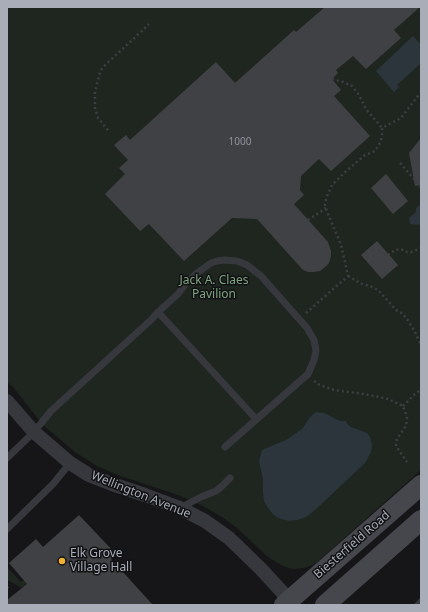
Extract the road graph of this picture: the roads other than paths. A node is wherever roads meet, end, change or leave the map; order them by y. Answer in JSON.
{"nodes":[{"id":1,"x":158,"y":312,"type":"junction"},
{"id":2,"x":7,"y":400,"type":"edge"},
{"id":3,"x":256,"y":419,"type":"junction"},
{"id":4,"x":34,"y":432,"type":"junction"},
{"id":5,"x":225,"y":447,"type":"dead end"},
{"id":6,"x":7,"y":458,"type":"edge"},
{"id":7,"x":70,"y":463,"type":"junction"},
{"id":8,"x":230,"y":478,"type":"dead end"},
{"id":9,"x":421,"y":485,"type":"edge"},
{"id":10,"x":180,"y":508,"type":"junction"},
{"id":11,"x":421,"y":520,"type":"edge"},
{"id":12,"x":7,"y":528,"type":"edge"},
{"id":13,"x":421,"y":602,"type":"edge"},
{"id":14,"x":289,"y":603,"type":"edge"},
{"id":15,"x":325,"y":605,"type":"edge"},
{"id":16,"x":418,"y":605,"type":"edge"}],
"edges":[{"from":1,"to":3,"type":"lane"},
{"from":1,"to":3,"type":"lane"},
{"from":1,"to":4,"type":"lane"},
{"from":2,"to":4,"type":"street","name":"Wellington Avenue"},
{"from":3,"to":5,"type":"lane"},
{"from":4,"to":6,"type":"lane"},
{"from":4,"to":7,"type":"street","name":"Wellington Avenue"},
{"from":7,"to":10,"type":"street","name":"Wellington Avenue"},
{"from":7,"to":12,"type":"lane"},
{"from":8,"to":10,"type":"lane"},
{"from":9,"to":14,"type":"main road","name":"Biesterfield Road"},
{"from":10,"to":14,"type":"street","name":"Wellington Avenue"},
{"from":11,"to":15,"type":"main road"},
{"from":13,"to":16,"type":"lane"}]}
